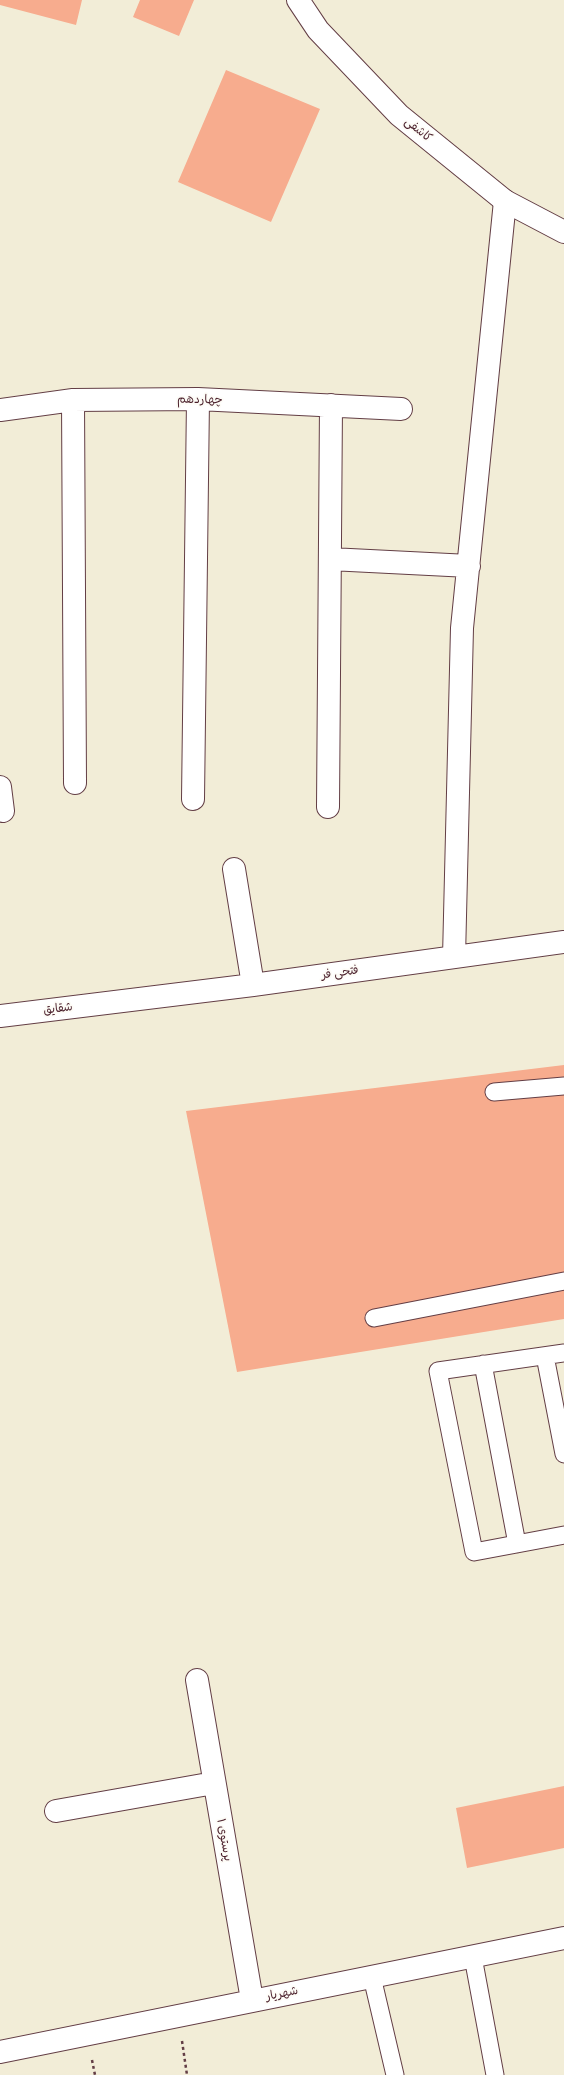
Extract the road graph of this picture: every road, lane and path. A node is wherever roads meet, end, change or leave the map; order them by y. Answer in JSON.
{"nodes":[{"id":1,"x":298,"y":0,"type":"edge"},
{"id":2,"x":505,"y":201,"type":"junction"},
{"id":3,"x":564,"y":232,"type":"edge"},
{"id":4,"x":198,"y":399,"type":"junction"},
{"id":5,"x":73,"y":400,"type":"junction"},
{"id":6,"x":331,"y":405,"type":"junction"},
{"id":7,"x":401,"y":409,"type":"dead end"},
{"id":8,"x":0,"y":410,"type":"edge"},
{"id":9,"x":330,"y":559,"type":"junction"},
{"id":10,"x":468,"y":566,"type":"junction"},
{"id":11,"x":75,"y":783,"type":"dead end"},
{"id":12,"x":0,"y":787,"type":"edge"},
{"id":13,"x":193,"y":800,"type":"dead end"},
{"id":14,"x":328,"y":807,"type":"dead end"},
{"id":15,"x":3,"y":811,"type":"dead end"},
{"id":16,"x":234,"y":869,"type":"dead end"},
{"id":17,"x":564,"y":942,"type":"edge"},
{"id":18,"x":454,"y":957,"type":"junction"},
{"id":19,"x":253,"y":985,"type":"junction"},
{"id":20,"x":115,"y":1002,"type":"joint"},
{"id":21,"x":1,"y":1011,"type":"edge"},
{"id":22,"x":564,"y":1086,"type":"edge"},
{"id":23,"x":494,"y":1092,"type":"dead end"},
{"id":24,"x":564,"y":1281,"type":"edge"},
{"id":25,"x":374,"y":1318,"type":"dead end"},
{"id":26,"x":564,"y":1353,"type":"edge"},
{"id":27,"x":545,"y":1356,"type":"junction"},
{"id":28,"x":483,"y":1364,"type":"junction"},
{"id":29,"x":564,"y":1454,"type":"edge"},
{"id":30,"x":564,"y":1535,"type":"edge"},
{"id":31,"x":517,"y":1544,"type":"junction"},
{"id":32,"x":197,"y":1680,"type":"dead end"},
{"id":33,"x":214,"y":1783,"type":"junction"},
{"id":34,"x":56,"y":1811,"type":"dead end"},
{"id":35,"x":564,"y":1938,"type":"edge"},
{"id":36,"x":473,"y":1957,"type":"junction"},
{"id":37,"x":372,"y":1977,"type":"junction"},
{"id":38,"x":252,"y":2000,"type":"junction"},
{"id":39,"x":178,"y":2015,"type":"junction"},
{"id":40,"x":0,"y":2052,"type":"edge"},
{"id":41,"x":187,"y":2075,"type":"edge"},
{"id":42,"x":395,"y":2075,"type":"edge"},
{"id":43,"x":495,"y":2075,"type":"edge"}],
"edges":[{"from":1,"to":2,"type":"street","name":"کاشفی"},
{"from":2,"to":3,"type":"street","name":"کاشفی"},
{"from":2,"to":10,"type":"street"},
{"from":4,"to":5,"type":"street","name":"چهاردهم"},
{"from":4,"to":6,"type":"street","name":"چهاردهم"},
{"from":4,"to":13,"type":"street"},
{"from":5,"to":8,"type":"street","name":"چهاردهم"},
{"from":5,"to":11,"type":"street"},
{"from":6,"to":7,"type":"street","name":"چهاردهم"},
{"from":6,"to":9,"type":"street"},
{"from":9,"to":10,"type":"street"},
{"from":9,"to":14,"type":"street"},
{"from":10,"to":18,"type":"street"},
{"from":12,"to":15,"type":"street"},
{"from":16,"to":19,"type":"street"},
{"from":17,"to":18,"type":"street","name":"فتحی فر"},
{"from":18,"to":19,"type":"street","name":"فتحی فر"},
{"from":19,"to":20,"type":"street","name":"فتحی فر"},
{"from":20,"to":21,"type":"street","name":"شقایق"},
{"from":22,"to":23,"type":"lane"},
{"from":24,"to":25,"type":"lane"},
{"from":26,"to":27,"type":"lane"},
{"from":27,"to":28,"type":"lane"},
{"from":27,"to":29,"type":"lane"},
{"from":28,"to":31,"type":"lane"},
{"from":28,"to":31,"type":"lane"},
{"from":30,"to":31,"type":"lane"},
{"from":32,"to":33,"type":"street","name":"پرستوی ۱"},
{"from":33,"to":34,"type":"street"},
{"from":33,"to":38,"type":"street","name":"پرستوی ۱"},
{"from":35,"to":36,"type":"street","name":"شهریار"},
{"from":36,"to":37,"type":"street","name":"شهریار"},
{"from":36,"to":43,"type":"lane"},
{"from":37,"to":38,"type":"street","name":"شهریار"},
{"from":37,"to":42,"type":"lane"},
{"from":38,"to":39,"type":"street","name":"شهریار"},
{"from":39,"to":40,"type":"street","name":"شهریار"},
{"from":39,"to":41,"type":"path"}]}
